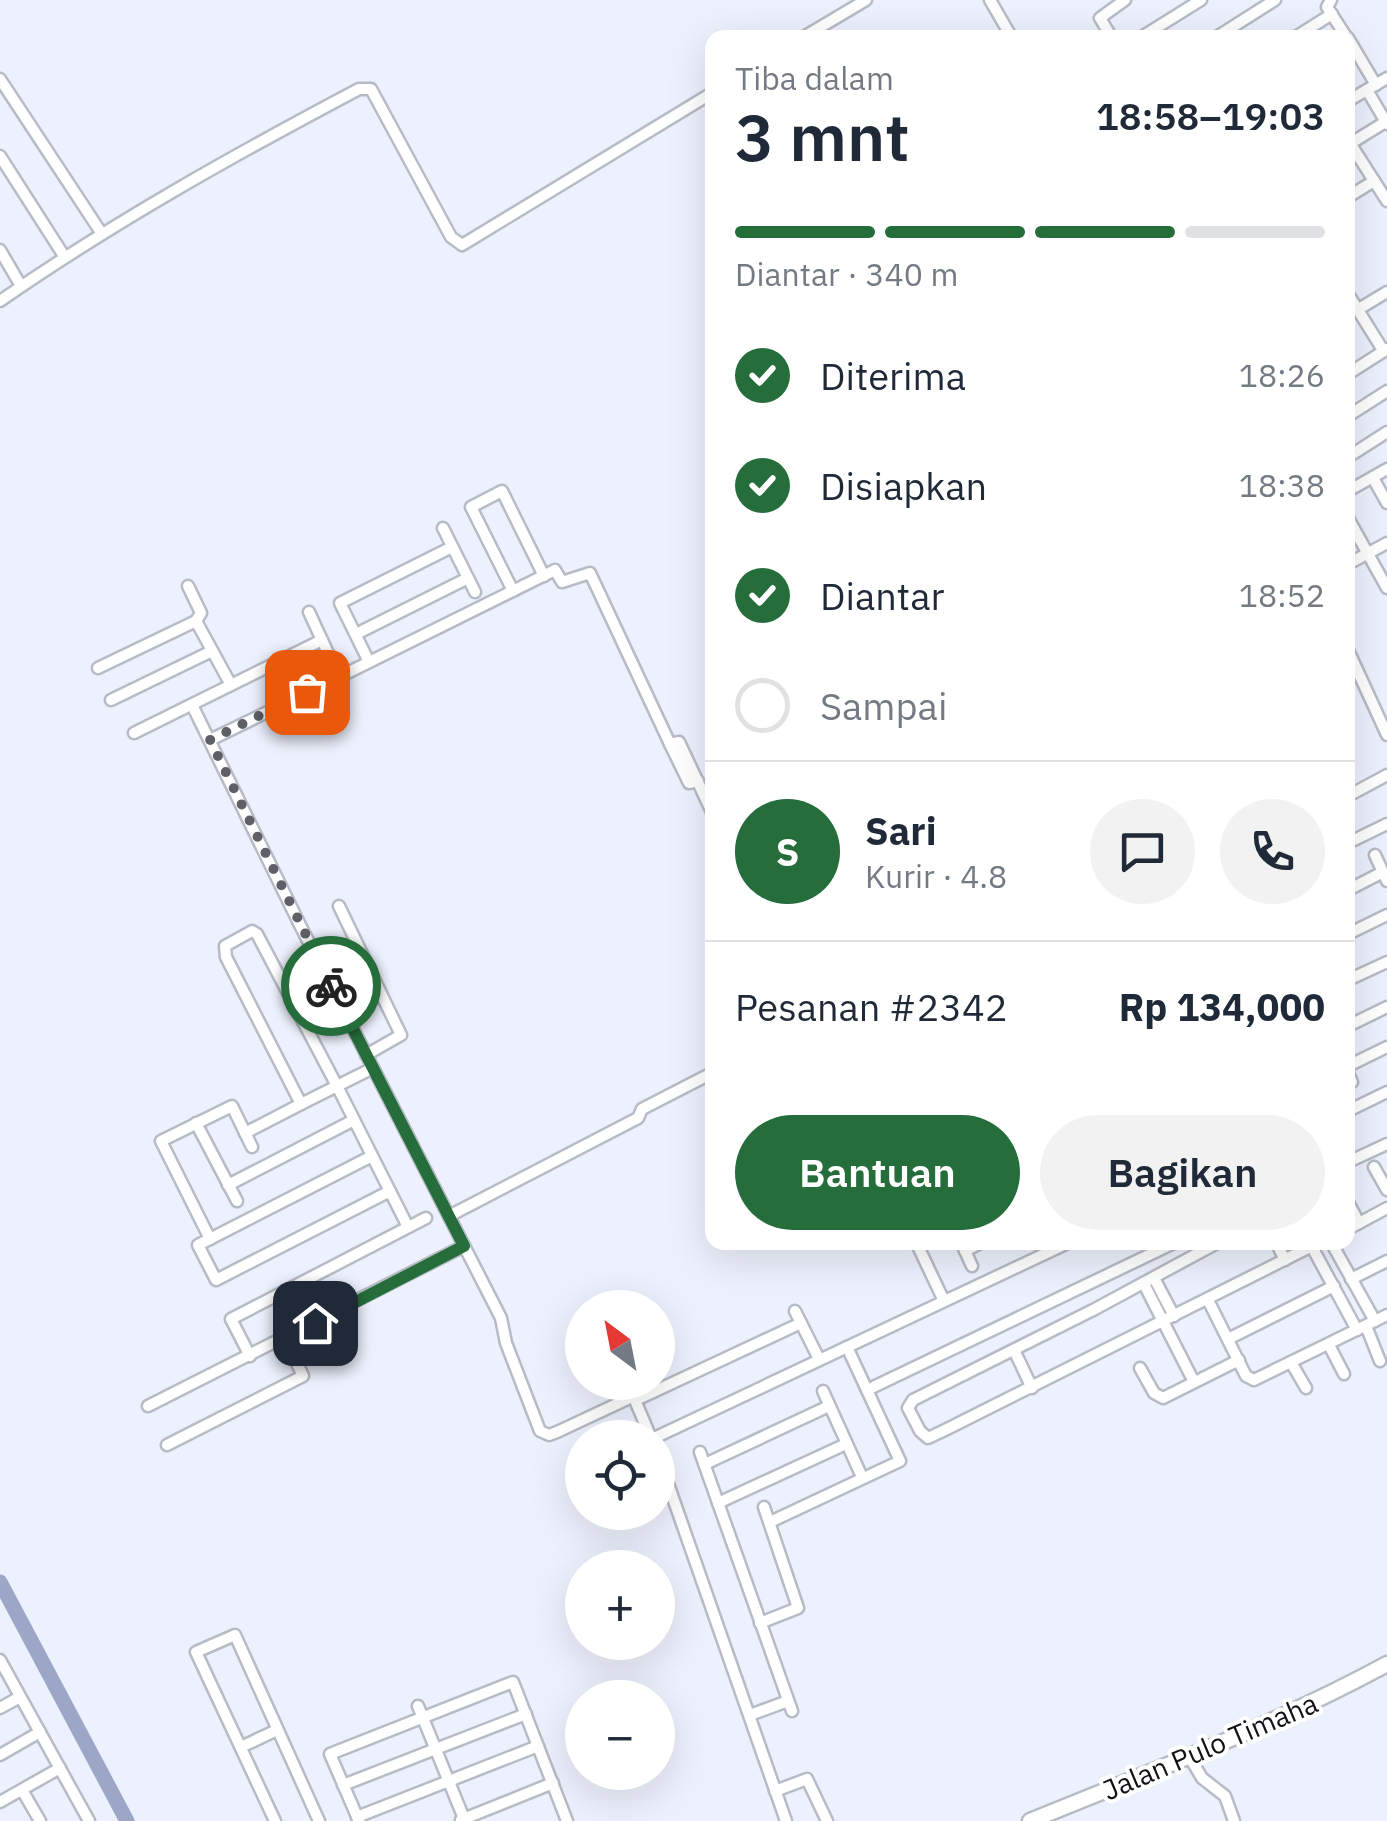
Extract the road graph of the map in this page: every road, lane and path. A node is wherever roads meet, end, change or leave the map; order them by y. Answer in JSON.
{"nodes":[{"id":1,"x":866,"y":0,"type":"edge"},
{"id":2,"x":990,"y":0,"type":"edge"},
{"id":3,"x":1125,"y":0,"type":"edge"},
{"id":4,"x":1201,"y":0,"type":"edge"},
{"id":5,"x":1275,"y":0,"type":"edge"},
{"id":6,"x":1331,"y":0,"type":"edge"},
{"id":7,"x":1332,"y":14,"type":"junction"},
{"id":8,"x":815,"y":30,"type":"edge"},
{"id":9,"x":1007,"y":30,"type":"edge"},
{"id":10,"x":1107,"y":30,"type":"edge"},
{"id":11,"x":1153,"y":30,"type":"edge"},
{"id":12,"x":1228,"y":30,"type":"edge"},
{"id":13,"x":1307,"y":30,"type":"edge"},
{"id":14,"x":1341,"y":30,"type":"edge"},
{"id":15,"x":1355,"y":55,"type":"edge"},
{"id":16,"x":1387,"y":78,"type":"edge"},
{"id":17,"x":0,"y":79,"type":"edge"},
{"id":18,"x":1371,"y":87,"type":"junction"},
{"id":19,"x":4,"y":94,"type":"edge"},
{"id":20,"x":705,"y":97,"type":"edge"},
{"id":21,"x":1355,"y":97,"type":"edge"},
{"id":22,"x":1387,"y":122,"type":"edge"},
{"id":23,"x":1355,"y":140,"type":"edge"},
{"id":24,"x":1355,"y":154,"type":"edge"},
{"id":25,"x":0,"y":156,"type":"edge"},
{"id":26,"x":1374,"y":181,"type":"junction"},
{"id":27,"x":1355,"y":193,"type":"edge"},
{"id":28,"x":1387,"y":201,"type":"edge"},
{"id":29,"x":102,"y":234,"type":"junction"},
{"id":30,"x":0,"y":250,"type":"edge"},
{"id":31,"x":64,"y":256,"type":"junction"},
{"id":32,"x":22,"y":286,"type":"junction"},
{"id":33,"x":1387,"y":292,"type":"edge"},
{"id":34,"x":0,"y":301,"type":"edge"},
{"id":35,"x":1355,"y":306,"type":"edge"},
{"id":36,"x":1357,"y":310,"type":"junction"},
{"id":37,"x":1385,"y":346,"type":"edge"},
{"id":38,"x":1355,"y":366,"type":"edge"},
{"id":39,"x":1387,"y":390,"type":"edge"},
{"id":40,"x":1355,"y":411,"type":"edge"},
{"id":41,"x":1387,"y":432,"type":"edge"},
{"id":42,"x":1355,"y":453,"type":"edge"},
{"id":43,"x":1387,"y":469,"type":"edge"},
{"id":44,"x":1373,"y":478,"type":"junction"},
{"id":45,"x":1355,"y":487,"type":"edge"},
{"id":46,"x":1387,"y":503,"type":"edge"},
{"id":47,"x":443,"y":528,"type":"dead end"},
{"id":48,"x":1355,"y":531,"type":"edge"},
{"id":49,"x":1387,"y":543,"type":"edge"},
{"id":50,"x":452,"y":547,"type":"junction"},
{"id":51,"x":1368,"y":554,"type":"junction"},
{"id":52,"x":1355,"y":560,"type":"edge"},
{"id":53,"x":544,"y":576,"type":"junction"},
{"id":54,"x":468,"y":578,"type":"junction"},
{"id":55,"x":188,"y":586,"type":"dead end"},
{"id":56,"x":1387,"y":588,"type":"edge"},
{"id":57,"x":513,"y":591,"type":"junction"},
{"id":58,"x":475,"y":592,"type":"dead end"},
{"id":59,"x":308,"y":612,"type":"dead end"},
{"id":60,"x":196,"y":621,"type":"junction"},
{"id":61,"x":356,"y":634,"type":"junction"},
{"id":62,"x":322,"y":640,"type":"junction"},
{"id":63,"x":212,"y":650,"type":"junction"},
{"id":64,"x":370,"y":662,"type":"junction"},
{"id":65,"x":1355,"y":665,"type":"edge"},
{"id":66,"x":98,"y":668,"type":"dead end"},
{"id":67,"x":340,"y":677,"type":"junction"},
{"id":68,"x":231,"y":685,"type":"junction"},
{"id":69,"x":111,"y":700,"type":"dead end"},
{"id":70,"x":192,"y":705,"type":"junction"},
{"id":71,"x":134,"y":733,"type":"dead end"},
{"id":72,"x":1387,"y":735,"type":"edge"},
{"id":73,"x":210,"y":740,"type":"junction"},
{"id":74,"x":1387,"y":775,"type":"edge"},
{"id":75,"x":1355,"y":792,"type":"edge"},
{"id":76,"x":705,"y":796,"type":"edge"},
{"id":77,"x":1387,"y":824,"type":"edge"},
{"id":78,"x":1355,"y":840,"type":"edge"},
{"id":79,"x":1375,"y":856,"type":"dead end"},
{"id":80,"x":1385,"y":876,"type":"edge"},
{"id":81,"x":1355,"y":887,"type":"edge"},
{"id":82,"x":339,"y":906,"type":"dead end"},
{"id":83,"x":1387,"y":915,"type":"edge"},
{"id":84,"x":1355,"y":931,"type":"edge"},
{"id":85,"x":1387,"y":962,"type":"edge"},
{"id":86,"x":1355,"y":977,"type":"edge"},
{"id":87,"x":1387,"y":1008,"type":"edge"},
{"id":88,"x":1355,"y":1023,"type":"edge"},
{"id":89,"x":1387,"y":1046,"type":"edge"},
{"id":90,"x":366,"y":1055,"type":"junction"},
{"id":91,"x":373,"y":1068,"type":"junction"},
{"id":92,"x":1355,"y":1070,"type":"edge"},
{"id":93,"x":705,"y":1078,"type":"edge"},
{"id":94,"x":337,"y":1086,"type":"junction"},
{"id":95,"x":1387,"y":1092,"type":"edge"},
{"id":96,"x":301,"y":1104,"type":"junction"},
{"id":97,"x":1355,"y":1108,"type":"edge"},
{"id":98,"x":354,"y":1120,"type":"junction"},
{"id":99,"x":196,"y":1123,"type":"junction"},
{"id":100,"x":245,"y":1133,"type":"junction"},
{"id":101,"x":1387,"y":1144,"type":"edge"},
{"id":102,"x":252,"y":1147,"type":"dead end"},
{"id":103,"x":372,"y":1156,"type":"junction"},
{"id":104,"x":1355,"y":1159,"type":"edge"},
{"id":105,"x":1374,"y":1167,"type":"dead end"},
{"id":106,"x":228,"y":1185,"type":"junction"},
{"id":107,"x":1387,"y":1190,"type":"edge"},
{"id":108,"x":390,"y":1192,"type":"junction"},
{"id":109,"x":237,"y":1202,"type":"dead end"},
{"id":110,"x":1387,"y":1208,"type":"edge"},
{"id":111,"x":449,"y":1216,"type":"junction"},
{"id":112,"x":426,"y":1218,"type":"dead end"},
{"id":113,"x":1355,"y":1225,"type":"edge"},
{"id":114,"x":408,"y":1227,"type":"junction"},
{"id":115,"x":210,"y":1239,"type":"junction"},
{"id":116,"x":464,"y":1246,"type":"junction"},
{"id":117,"x":920,"y":1250,"type":"edge"},
{"id":118,"x":965,"y":1250,"type":"edge"},
{"id":119,"x":1053,"y":1250,"type":"edge"},
{"id":120,"x":1158,"y":1250,"type":"edge"},
{"id":121,"x":1205,"y":1250,"type":"edge"},
{"id":122,"x":1280,"y":1250,"type":"edge"},
{"id":123,"x":1304,"y":1250,"type":"edge"},
{"id":124,"x":1319,"y":1250,"type":"edge"},
{"id":125,"x":1335,"y":1250,"type":"edge"},
{"id":126,"x":1285,"y":1260,"type":"junction"},
{"id":127,"x":1387,"y":1261,"type":"edge"},
{"id":128,"x":972,"y":1266,"type":"dead end"},
{"id":129,"x":1351,"y":1279,"type":"junction"},
{"id":130,"x":1149,"y":1281,"type":"junction"},
{"id":131,"x":1334,"y":1286,"type":"junction"},
{"id":132,"x":1208,"y":1300,"type":"junction"},
{"id":133,"x":944,"y":1301,"type":"junction"},
{"id":134,"x":795,"y":1311,"type":"dead end"},
{"id":135,"x":1387,"y":1314,"type":"edge"},
{"id":136,"x":1169,"y":1318,"type":"junction"},
{"id":137,"x":801,"y":1322,"type":"junction"},
{"id":138,"x":1366,"y":1325,"type":"junction"},
{"id":139,"x":285,"y":1338,"type":"junction"},
{"id":140,"x":1230,"y":1338,"type":"junction"},
{"id":141,"x":1329,"y":1345,"type":"junction"},
{"id":142,"x":847,"y":1347,"type":"junction"},
{"id":143,"x":1014,"y":1350,"type":"junction"},
{"id":144,"x":250,"y":1356,"type":"junction"},
{"id":145,"x":819,"y":1359,"type":"junction"},
{"id":146,"x":1239,"y":1360,"type":"junction"},
{"id":147,"x":1380,"y":1361,"type":"dead end"},
{"id":148,"x":1292,"y":1364,"type":"junction"},
{"id":149,"x":1140,"y":1368,"type":"dead end"},
{"id":150,"x":1344,"y":1374,"type":"dead end"},
{"id":151,"x":675,"y":1376,"type":"edge"},
{"id":152,"x":1194,"y":1382,"type":"junction"},
{"id":153,"x":1032,"y":1388,"type":"junction"},
{"id":154,"x":1306,"y":1388,"type":"dead end"},
{"id":155,"x":867,"y":1390,"type":"junction"},
{"id":156,"x":824,"y":1391,"type":"dead end"},
{"id":157,"x":621,"y":1400,"type":"edge"},
{"id":158,"x":148,"y":1406,"type":"dead end"},
{"id":159,"x":830,"y":1406,"type":"junction"},
{"id":160,"x":675,"y":1428,"type":"edge"},
{"id":161,"x":846,"y":1444,"type":"junction"},
{"id":162,"x":167,"y":1445,"type":"dead end"},
{"id":163,"x":700,"y":1452,"type":"dead end"},
{"id":164,"x":705,"y":1464,"type":"junction"},
{"id":165,"x":862,"y":1477,"type":"junction"},
{"id":166,"x":718,"y":1502,"type":"junction"},
{"id":167,"x":675,"y":1503,"type":"edge"},
{"id":168,"x":764,"y":1507,"type":"dead end"},
{"id":169,"x":770,"y":1522,"type":"junction"},
{"id":170,"x":760,"y":1623,"type":"junction"},
{"id":171,"x":0,"y":1660,"type":"edge"},
{"id":172,"x":1387,"y":1664,"type":"edge"},
{"id":173,"x":20,"y":1696,"type":"junction"},
{"id":174,"x":0,"y":1708,"type":"edge"},
{"id":175,"x":420,"y":1712,"type":"junction"},
{"id":176,"x":526,"y":1714,"type":"junction"},
{"id":177,"x":750,"y":1715,"type":"junction"},
{"id":178,"x":278,"y":1730,"type":"junction"},
{"id":179,"x":40,"y":1732,"type":"junction"},
{"id":180,"x":538,"y":1746,"type":"junction"},
{"id":181,"x":241,"y":1747,"type":"junction"},
{"id":182,"x":436,"y":1749,"type":"junction"},
{"id":183,"x":0,"y":1754,"type":"edge"},
{"id":184,"x":1194,"y":1765,"type":"junction"},
{"id":185,"x":60,"y":1768,"type":"junction"},
{"id":186,"x":449,"y":1781,"type":"junction"},
{"id":187,"x":553,"y":1784,"type":"junction"},
{"id":188,"x":344,"y":1785,"type":"junction"},
{"id":189,"x":22,"y":1790,"type":"junction"},
{"id":190,"x":776,"y":1791,"type":"junction"},
{"id":191,"x":0,"y":1802,"type":"edge"},
{"id":192,"x":358,"y":1819,"type":"edge"},
{"id":193,"x":462,"y":1820,"type":"edge"},
{"id":194,"x":40,"y":1821,"type":"edge"},
{"id":195,"x":89,"y":1821,"type":"edge"},
{"id":196,"x":275,"y":1821,"type":"edge"},
{"id":197,"x":319,"y":1821,"type":"edge"},
{"id":198,"x":567,"y":1821,"type":"edge"},
{"id":199,"x":786,"y":1821,"type":"edge"},
{"id":200,"x":827,"y":1821,"type":"edge"},
{"id":201,"x":1030,"y":1821,"type":"edge"},
{"id":202,"x":1234,"y":1821,"type":"edge"}],
"edges":[{"from":1,"to":8,"type":"street"},
{"from":2,"to":9,"type":"street"},
{"from":3,"to":10,"type":"street"},
{"from":4,"to":11,"type":"street"},
{"from":5,"to":12,"type":"street"},
{"from":6,"to":7,"type":"street"},
{"from":7,"to":13,"type":"street"},
{"from":7,"to":14,"type":"street"},
{"from":15,"to":18,"type":"street"},
{"from":16,"to":18,"type":"street"},
{"from":17,"to":19,"type":"street"},
{"from":18,"to":21,"type":"street"},
{"from":18,"to":22,"type":"street"},
{"from":19,"to":29,"type":"street"},
{"from":20,"to":29,"type":"street"},
{"from":22,"to":23,"type":"street"},
{"from":24,"to":26,"type":"street"},
{"from":25,"to":31,"type":"street"},
{"from":26,"to":27,"type":"street"},
{"from":26,"to":28,"type":"street"},
{"from":29,"to":31,"type":"street"},
{"from":30,"to":32,"type":"street"},
{"from":31,"to":32,"type":"street"},
{"from":32,"to":34,"type":"street"},
{"from":33,"to":36,"type":"street"},
{"from":35,"to":36,"type":"street"},
{"from":36,"to":37,"type":"street"},
{"from":37,"to":38,"type":"street"},
{"from":39,"to":40,"type":"street"},
{"from":41,"to":42,"type":"street"},
{"from":43,"to":44,"type":"street"},
{"from":44,"to":45,"type":"street"},
{"from":44,"to":46,"type":"street"},
{"from":47,"to":50,"type":"street"},
{"from":48,"to":51,"type":"street"},
{"from":49,"to":51,"type":"street"},
{"from":50,"to":54,"type":"street"},
{"from":50,"to":61,"type":"street"},
{"from":51,"to":52,"type":"street"},
{"from":51,"to":56,"type":"street"},
{"from":53,"to":57,"type":"street"},
{"from":53,"to":57,"type":"street"},
{"from":53,"to":76,"type":"street"},
{"from":54,"to":58,"type":"street"},
{"from":54,"to":61,"type":"street"},
{"from":55,"to":60,"type":"street"},
{"from":57,"to":64,"type":"street"},
{"from":59,"to":62,"type":"street"},
{"from":60,"to":63,"type":"street"},
{"from":60,"to":66,"type":"street"},
{"from":61,"to":64,"type":"street"},
{"from":62,"to":67,"type":"street"},
{"from":62,"to":68,"type":"street"},
{"from":63,"to":68,"type":"street"},
{"from":63,"to":69,"type":"street"},
{"from":64,"to":67,"type":"street"},
{"from":65,"to":72,"type":"street"},
{"from":67,"to":73,"type":"street"},
{"from":68,"to":70,"type":"street"},
{"from":70,"to":71,"type":"street"},
{"from":70,"to":73,"type":"street"},
{"from":73,"to":90,"type":"street"},
{"from":74,"to":75,"type":"street"},
{"from":77,"to":78,"type":"street"},
{"from":79,"to":80,"type":"street"},
{"from":80,"to":81,"type":"street"},
{"from":82,"to":90,"type":"street"},
{"from":83,"to":84,"type":"street"},
{"from":85,"to":86,"type":"street"},
{"from":87,"to":88,"type":"street"},
{"from":89,"to":92,"type":"street"},
{"from":90,"to":91,"type":"street"},
{"from":91,"to":94,"type":"street"},
{"from":91,"to":111,"type":"street"},
{"from":93,"to":111,"type":"street"},
{"from":94,"to":96,"type":"street"},
{"from":94,"to":96,"type":"street"},
{"from":94,"to":98,"type":"street"},
{"from":95,"to":97,"type":"street"},
{"from":96,"to":100,"type":"street"},
{"from":98,"to":103,"type":"street"},
{"from":98,"to":106,"type":"street"},
{"from":99,"to":100,"type":"street"},
{"from":99,"to":106,"type":"street"},
{"from":99,"to":115,"type":"street"},
{"from":100,"to":102,"type":"street"},
{"from":101,"to":104,"type":"street"},
{"from":103,"to":108,"type":"street"},
{"from":103,"to":115,"type":"street"},
{"from":105,"to":107,"type":"street"},
{"from":106,"to":109,"type":"street"},
{"from":108,"to":114,"type":"street"},
{"from":108,"to":115,"type":"street"},
{"from":110,"to":113,"type":"street"},
{"from":111,"to":116,"type":"street"},
{"from":112,"to":114,"type":"street"},
{"from":114,"to":144,"type":"street"},
{"from":116,"to":139,"type":"street"},
{"from":116,"to":157,"type":"street"},
{"from":117,"to":133,"type":"street"},
{"from":118,"to":128,"type":"street"},
{"from":119,"to":133,"type":"street"},
{"from":120,"to":155,"type":"street"},
{"from":121,"to":130,"type":"street"},
{"from":122,"to":126,"type":"street"},
{"from":123,"to":126,"type":"street"},
{"from":124,"to":131,"type":"street"},
{"from":125,"to":129,"type":"street"},
{"from":126,"to":132,"type":"street"},
{"from":127,"to":129,"type":"street"},
{"from":129,"to":138,"type":"street"},
{"from":130,"to":136,"type":"street"},
{"from":130,"to":143,"type":"street"},
{"from":131,"to":138,"type":"street"},
{"from":131,"to":140,"type":"street"},
{"from":132,"to":136,"type":"street"},
{"from":132,"to":140,"type":"street"},
{"from":133,"to":142,"type":"street"},
{"from":134,"to":137,"type":"street"},
{"from":135,"to":138,"type":"street"},
{"from":136,"to":152,"type":"street"},
{"from":136,"to":153,"type":"street"},
{"from":137,"to":145,"type":"street"},
{"from":137,"to":151,"type":"street"},
{"from":138,"to":141,"type":"street"},
{"from":138,"to":147,"type":"street"},
{"from":139,"to":144,"type":"street"},
{"from":139,"to":162,"type":"street"},
{"from":140,"to":146,"type":"street"},
{"from":141,"to":148,"type":"street"},
{"from":141,"to":150,"type":"street"},
{"from":142,"to":145,"type":"street"},
{"from":142,"to":155,"type":"street"},
{"from":143,"to":153,"type":"street"},
{"from":143,"to":153,"type":"street"},
{"from":144,"to":158,"type":"street"},
{"from":145,"to":160,"type":"street"},
{"from":146,"to":148,"type":"street"},
{"from":146,"to":152,"type":"street"},
{"from":148,"to":154,"type":"street"},
{"from":149,"to":152,"type":"street"},
{"from":155,"to":165,"type":"street"},
{"from":156,"to":159,"type":"street"},
{"from":159,"to":161,"type":"street"},
{"from":159,"to":164,"type":"street"},
{"from":161,"to":165,"type":"street"},
{"from":161,"to":166,"type":"street"},
{"from":163,"to":164,"type":"street"},
{"from":164,"to":166,"type":"street"},
{"from":165,"to":169,"type":"street"},
{"from":166,"to":170,"type":"street"},
{"from":167,"to":177,"type":"street"},
{"from":168,"to":169,"type":"street"},
{"from":169,"to":170,"type":"street"},
{"from":170,"to":177,"type":"street"},
{"from":171,"to":173,"type":"street"},
{"from":172,"to":184,"type":"street","name":"Jalan Pulo Timaha"},
{"from":173,"to":174,"type":"street"},
{"from":173,"to":179,"type":"street"},
{"from":175,"to":176,"type":"street"},
{"from":175,"to":182,"type":"street"},
{"from":175,"to":188,"type":"street"},
{"from":176,"to":180,"type":"street"},
{"from":176,"to":182,"type":"street"},
{"from":177,"to":190,"type":"street"},
{"from":178,"to":181,"type":"street"},
{"from":178,"to":181,"type":"street"},
{"from":178,"to":197,"type":"street"},
{"from":179,"to":183,"type":"street"},
{"from":179,"to":185,"type":"street"},
{"from":180,"to":186,"type":"street"},
{"from":180,"to":187,"type":"street"},
{"from":181,"to":196,"type":"street"},
{"from":182,"to":186,"type":"street"},
{"from":182,"to":188,"type":"street"},
{"from":184,"to":201,"type":"street","name":"Jalan Pulo Timaha"},
{"from":184,"to":202,"type":"street"},
{"from":185,"to":189,"type":"street"},
{"from":185,"to":195,"type":"street"},
{"from":186,"to":192,"type":"street"},
{"from":186,"to":193,"type":"street"},
{"from":187,"to":193,"type":"street"},
{"from":187,"to":198,"type":"street"},
{"from":188,"to":192,"type":"street"},
{"from":189,"to":191,"type":"street"},
{"from":189,"to":194,"type":"street"},
{"from":190,"to":199,"type":"street"},
{"from":190,"to":200,"type":"street"}]}
